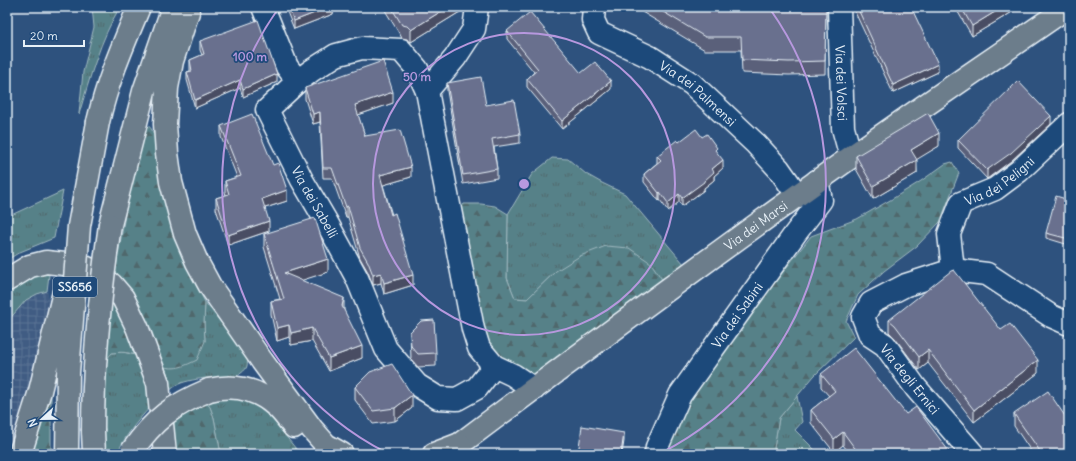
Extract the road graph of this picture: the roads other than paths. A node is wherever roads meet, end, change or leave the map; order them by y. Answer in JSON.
{"nodes":[{"id":1,"x":139,"y":7,"type":"edge"},
{"id":2,"x":173,"y":7,"type":"edge"},
{"id":3,"x":188,"y":7,"type":"edge"},
{"id":4,"x":263,"y":7,"type":"edge"},
{"id":5,"x":477,"y":7,"type":"edge"},
{"id":6,"x":594,"y":7,"type":"edge"},
{"id":7,"x":839,"y":7,"type":"edge"},
{"id":8,"x":1068,"y":7,"type":"edge"},
{"id":9,"x":298,"y":81,"type":"junction"},
{"id":10,"x":427,"y":91,"type":"junction"},
{"id":11,"x":1069,"y":124,"type":"edge"},
{"id":12,"x":851,"y":157,"type":"junction"},
{"id":13,"x":817,"y":181,"type":"junction"},
{"id":14,"x":798,"y":196,"type":"junction"},
{"id":15,"x":79,"y":226,"type":"junction"},
{"id":16,"x":953,"y":270,"type":"junction"},
{"id":17,"x":7,"y":280,"type":"edge"},
{"id":18,"x":1069,"y":324,"type":"edge"},
{"id":19,"x":494,"y":366,"type":"junction"},
{"id":20,"x":534,"y":388,"type":"junction"},
{"id":21,"x":457,"y":449,"type":"edge"},
{"id":22,"x":131,"y":453,"type":"edge"},
{"id":23,"x":20,"y":454,"type":"edge"},
{"id":24,"x":67,"y":454,"type":"edge"},
{"id":25,"x":94,"y":454,"type":"edge"},
{"id":26,"x":165,"y":454,"type":"edge"},
{"id":27,"x":315,"y":454,"type":"edge"},
{"id":28,"x":342,"y":454,"type":"edge"},
{"id":29,"x":434,"y":454,"type":"edge"},
{"id":30,"x":656,"y":454,"type":"edge"},
{"id":31,"x":973,"y":454,"type":"edge"}],
"edges":[{"from":1,"to":15,"type":"main road","number":"SS656","bridge":true},
{"from":2,"to":25,"type":"main road","number":"SS656","bridge":true},
{"from":3,"to":28,"type":"main road"},
{"from":4,"to":9,"type":"street"},
{"from":5,"to":10,"type":"street"},
{"from":6,"to":14,"type":"street","name":"Via dei Palmensi"},
{"from":7,"to":12,"type":"street","name":"Via dei Volsci"},
{"from":8,"to":12,"type":"main road","name":"Via dei Marsi"},
{"from":9,"to":10,"type":"street","name":"Via dei Sabelli"},
{"from":9,"to":19,"type":"street","name":"Via dei Sabelli"},
{"from":10,"to":19,"type":"street","name":"Via dei Sabelli"},
{"from":11,"to":16,"type":"street","name":"Via dei Peligni"},
{"from":12,"to":13,"type":"main road","name":"Via dei Marsi"},
{"from":13,"to":14,"type":"main road","name":"Via dei Marsi"},
{"from":13,"to":30,"type":"street","name":"Via dei Sabini"},
{"from":14,"to":20,"type":"main road","name":"Via dei Marsi"},
{"from":15,"to":23,"type":"main road","bridge":true},
{"from":15,"to":24,"type":"main road","number":"SS656","bridge":true},
{"from":16,"to":18,"type":"street","name":"Via degli Ernici"},
{"from":16,"to":31,"type":"street","name":"Via degli Ernici"},
{"from":17,"to":26,"type":"main road"},
{"from":19,"to":20,"type":"street","name":"Via dei Sabelli"},
{"from":20,"to":21,"type":"main road","name":"Via dei Marsi"},
{"from":21,"to":29,"type":"main road","name":"Via dei Marsi"},
{"from":22,"to":27,"type":"main road","bridge":true}]}
